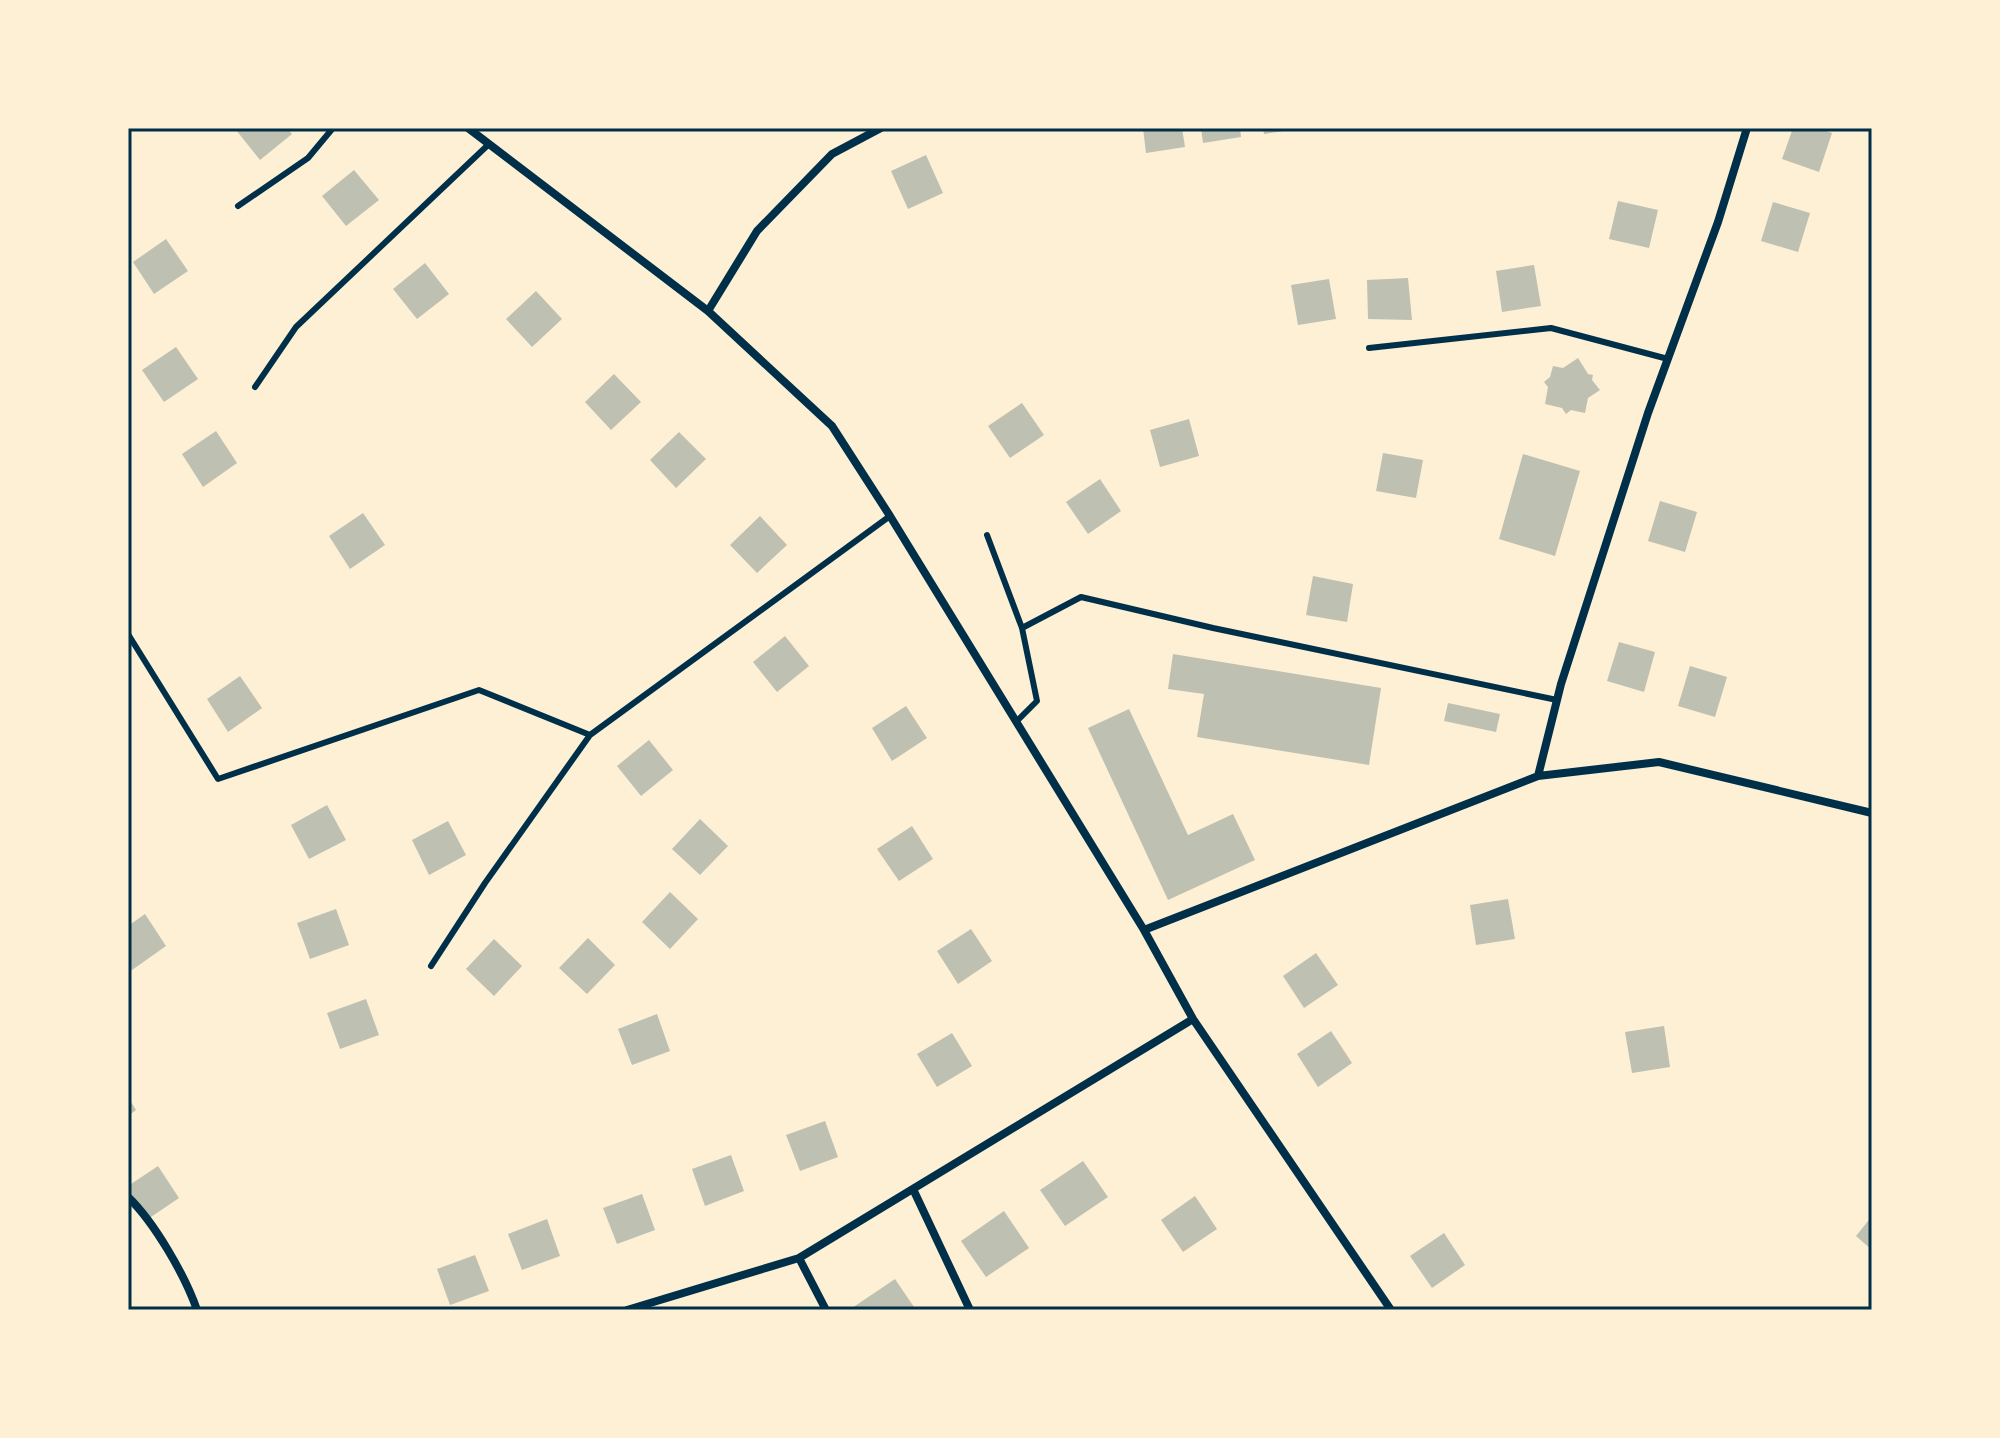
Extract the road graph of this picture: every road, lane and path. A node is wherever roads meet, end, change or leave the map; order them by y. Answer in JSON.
{"nodes":[{"id":1,"x":333,"y":128,"type":"edge"},
{"id":2,"x":468,"y":128,"type":"edge"},
{"id":3,"x":881,"y":128,"type":"edge"},
{"id":4,"x":1747,"y":128,"type":"edge"},
{"id":5,"x":489,"y":144,"type":"junction"},
{"id":6,"x":238,"y":206,"type":"dead end"},
{"id":7,"x":708,"y":311,"type":"junction"},
{"id":8,"x":1369,"y":348,"type":"dead end"},
{"id":9,"x":1668,"y":359,"type":"junction"},
{"id":10,"x":255,"y":387,"type":"dead end"},
{"id":11,"x":890,"y":516,"type":"junction"},
{"id":12,"x":987,"y":535,"type":"dead end"},
{"id":13,"x":1022,"y":628,"type":"junction"},
{"id":14,"x":128,"y":634,"type":"edge"},
{"id":15,"x":1557,"y":700,"type":"junction"},
{"id":16,"x":1016,"y":722,"type":"junction"},
{"id":17,"x":590,"y":735,"type":"junction"},
{"id":18,"x":1538,"y":776,"type":"junction"},
{"id":19,"x":1872,"y":813,"type":"edge"},
{"id":20,"x":1144,"y":930,"type":"junction"},
{"id":21,"x":431,"y":966,"type":"dead end"},
{"id":22,"x":1193,"y":1019,"type":"junction"},
{"id":23,"x":913,"y":1189,"type":"junction"},
{"id":24,"x":128,"y":1197,"type":"edge"},
{"id":25,"x":799,"y":1258,"type":"junction"},
{"id":26,"x":197,"y":1310,"type":"edge"},
{"id":27,"x":627,"y":1310,"type":"edge"},
{"id":28,"x":826,"y":1310,"type":"edge"},
{"id":29,"x":970,"y":1310,"type":"edge"},
{"id":30,"x":1391,"y":1310,"type":"edge"}],
"edges":[{"from":1,"to":6,"type":"lane"},
{"from":2,"to":5,"type":"street"},
{"from":3,"to":7,"type":"street"},
{"from":4,"to":9,"type":"street"},
{"from":5,"to":7,"type":"street"},
{"from":5,"to":10,"type":"lane"},
{"from":7,"to":11,"type":"street"},
{"from":8,"to":9,"type":"lane"},
{"from":9,"to":15,"type":"street"},
{"from":11,"to":16,"type":"street"},
{"from":11,"to":17,"type":"lane"},
{"from":12,"to":13,"type":"lane"},
{"from":13,"to":15,"type":"lane"},
{"from":13,"to":16,"type":"lane"},
{"from":14,"to":17,"type":"lane"},
{"from":15,"to":18,"type":"street"},
{"from":16,"to":20,"type":"street"},
{"from":17,"to":21,"type":"lane"},
{"from":18,"to":19,"type":"street"},
{"from":18,"to":20,"type":"street"},
{"from":20,"to":22,"type":"street"},
{"from":22,"to":23,"type":"street"},
{"from":22,"to":30,"type":"street"},
{"from":23,"to":25,"type":"street"},
{"from":23,"to":29,"type":"street"},
{"from":24,"to":26,"type":"street"},
{"from":25,"to":27,"type":"street"},
{"from":25,"to":28,"type":"street"}]}
